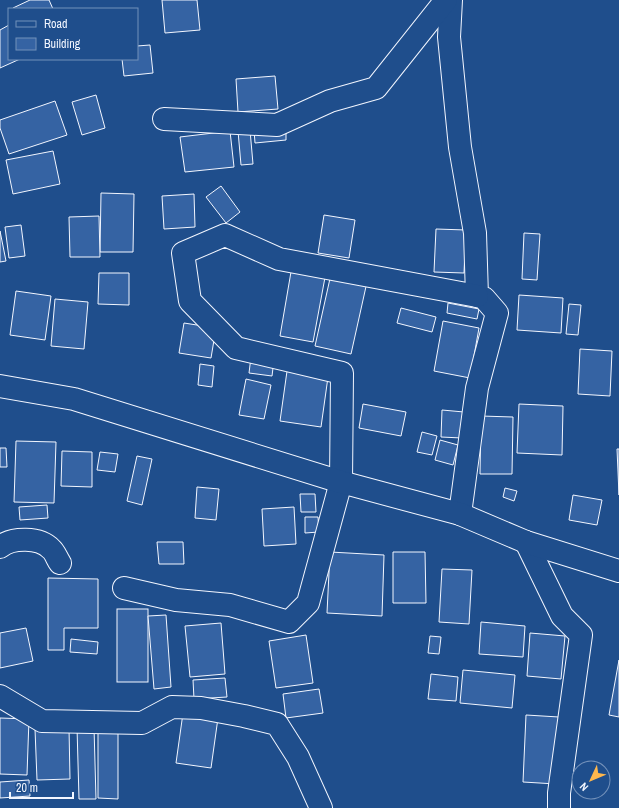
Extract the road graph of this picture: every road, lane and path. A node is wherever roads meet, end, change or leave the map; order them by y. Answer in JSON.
{"nodes":[{"id":1,"x":446,"y":0,"type":"edge"},
{"id":2,"x":451,"y":0,"type":"edge"},
{"id":3,"x":164,"y":119,"type":"dead end"},
{"id":4,"x":477,"y":296,"type":"junction"},
{"id":5,"x":0,"y":386,"type":"edge"},
{"id":6,"x":341,"y":482,"type":"junction"},
{"id":7,"x":460,"y":514,"type":"junction"},
{"id":8,"x":526,"y":542,"type":"junction"},
{"id":9,"x":0,"y":547,"type":"edge"},
{"id":10,"x":60,"y":563,"type":"dead end"},
{"id":11,"x":619,"y":571,"type":"edge"},
{"id":12,"x":124,"y":588,"type":"dead end"},
{"id":13,"x":0,"y":696,"type":"edge"},
{"id":14,"x":321,"y":808,"type":"edge"},
{"id":15,"x":559,"y":808,"type":"edge"}],
"edges":[{"from":1,"to":3,"type":"street"},
{"from":2,"to":4,"type":"street"},
{"from":4,"to":6,"type":"street"},
{"from":4,"to":7,"type":"street"},
{"from":5,"to":6,"type":"street"},
{"from":6,"to":7,"type":"street"},
{"from":6,"to":12,"type":"street"},
{"from":7,"to":8,"type":"street"},
{"from":8,"to":11,"type":"street"},
{"from":8,"to":15,"type":"street"},
{"from":9,"to":10,"type":"street"},
{"from":13,"to":14,"type":"street"}]}
